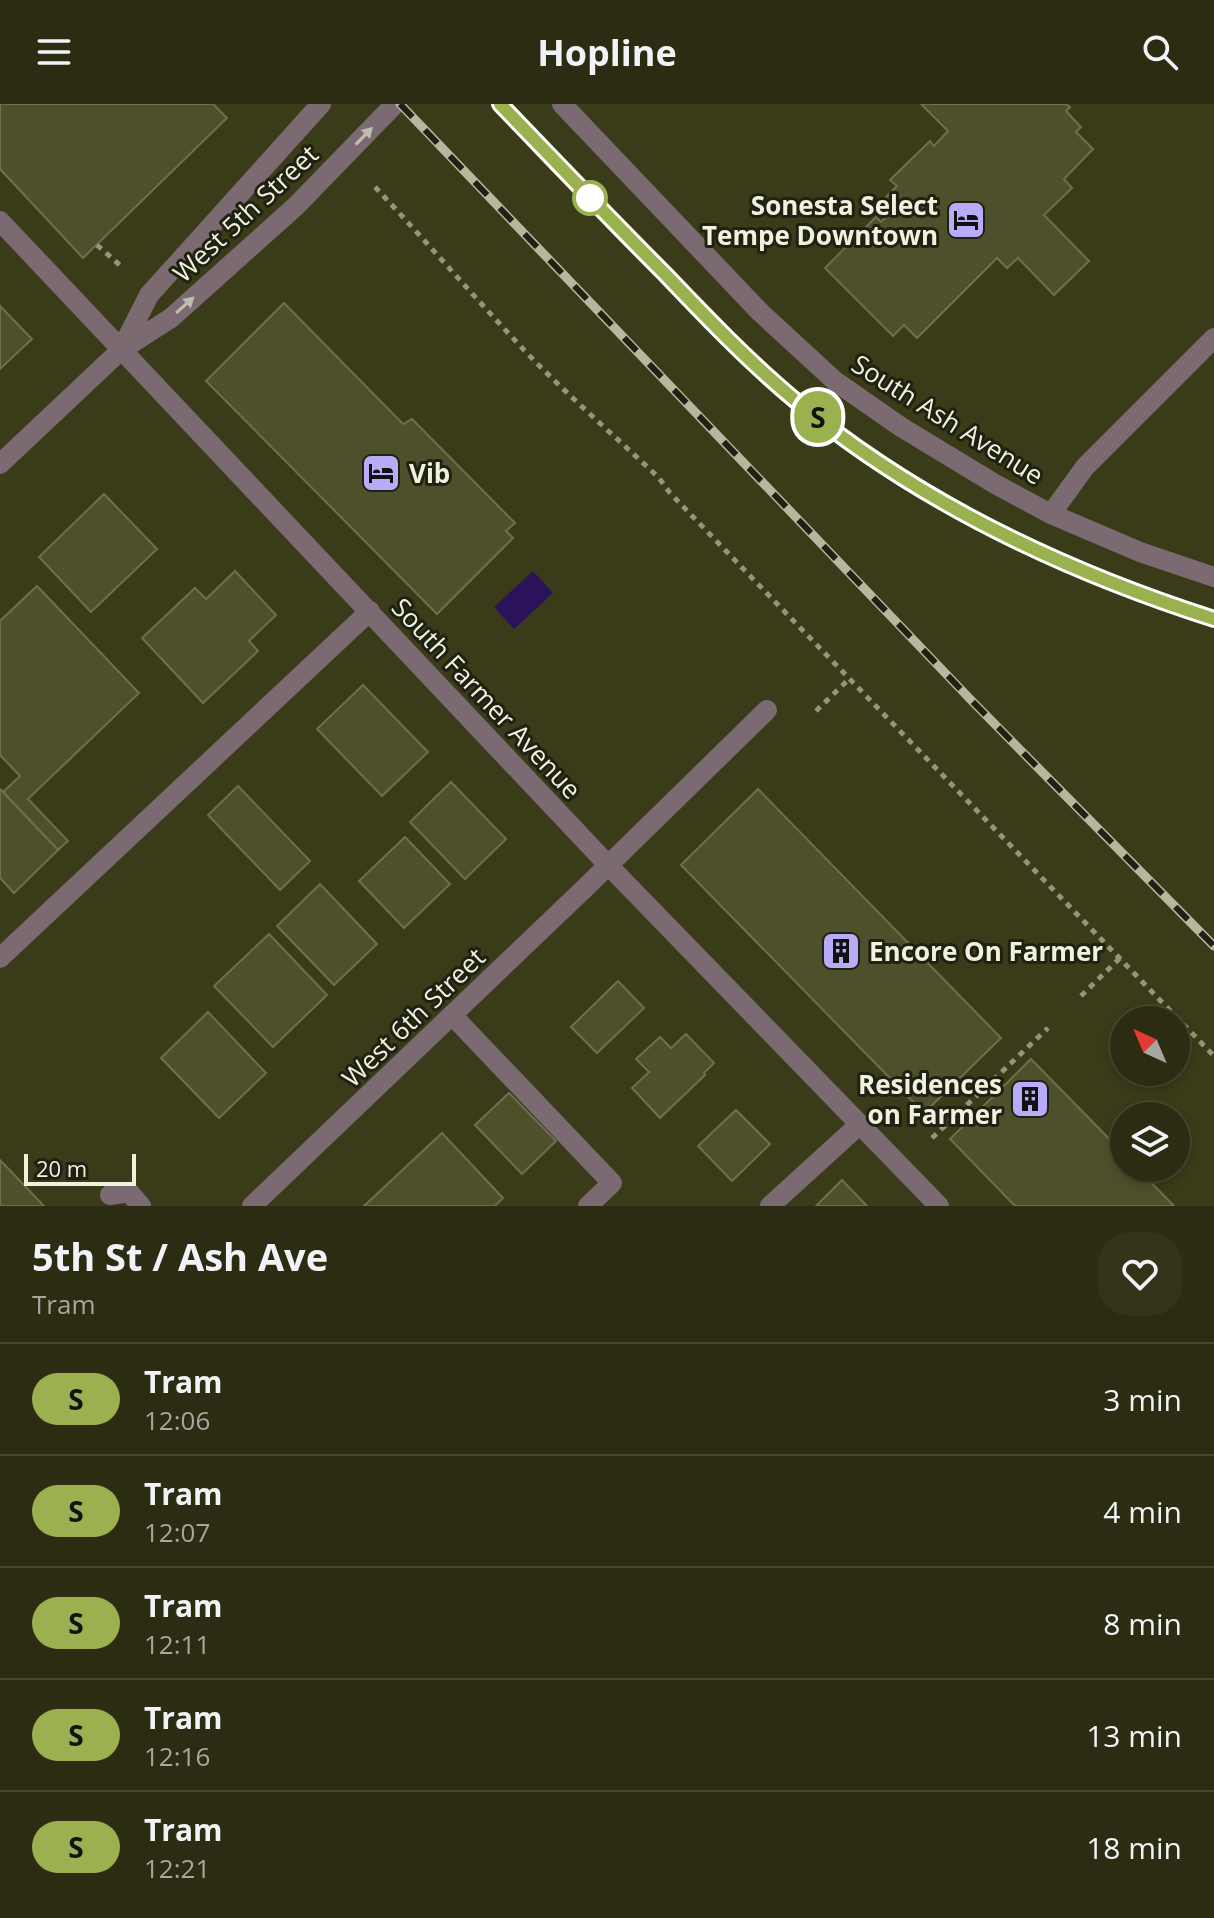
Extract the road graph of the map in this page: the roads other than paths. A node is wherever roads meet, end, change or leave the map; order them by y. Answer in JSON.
{"nodes":[{"id":1,"x":321,"y":104,"type":"edge"},
{"id":2,"x":395,"y":104,"type":"edge"},
{"id":3,"x":562,"y":104,"type":"edge"},
{"id":4,"x":0,"y":221,"type":"edge"},
{"id":5,"x":1214,"y":338,"type":"edge"},
{"id":6,"x":121,"y":350,"type":"junction"},
{"id":7,"x":0,"y":464,"type":"edge"},
{"id":8,"x":1051,"y":514,"type":"junction"},
{"id":9,"x":1214,"y":577,"type":"edge"},
{"id":10,"x":370,"y":611,"type":"junction"},
{"id":11,"x":767,"y":710,"type":"dead end"},
{"id":12,"x":609,"y":866,"type":"junction"},
{"id":13,"x":0,"y":958,"type":"edge"},
{"id":14,"x":452,"y":1015,"type":"junction"},
{"id":15,"x":860,"y":1124,"type":"junction"},
{"id":16,"x":110,"y":1195,"type":"dead end"},
{"id":17,"x":141,"y":1206,"type":"edge"},
{"id":18,"x":252,"y":1206,"type":"edge"},
{"id":19,"x":588,"y":1206,"type":"edge"},
{"id":20,"x":770,"y":1206,"type":"edge"},
{"id":21,"x":939,"y":1206,"type":"edge"}],
"edges":[{"from":1,"to":6,"type":"street","name":"West 5th Street"},
{"from":6,"to":2,"type":"street","name":"West 5th Street","one_way":true},
{"from":3,"to":8,"type":"street","name":"South Ash Avenue"},
{"from":4,"to":6,"type":"street","name":"South Farmer Avenue"},
{"from":5,"to":8,"type":"street"},
{"from":6,"to":7,"type":"street","name":"West 5th Street"},
{"from":6,"to":10,"type":"street","name":"South Farmer Avenue"},
{"from":8,"to":9,"type":"street","name":"South Ash Avenue"},
{"from":10,"to":12,"type":"street","name":"South Farmer Avenue"},
{"from":10,"to":13,"type":"street"},
{"from":11,"to":12,"type":"street","name":"West 6th Street"},
{"from":12,"to":14,"type":"street","name":"West 6th Street"},
{"from":12,"to":15,"type":"street","name":"South Farmer Avenue"},
{"from":14,"to":18,"type":"street","name":"West 6th Street"},
{"from":14,"to":19,"type":"street"},
{"from":15,"to":20,"type":"street"},
{"from":15,"to":21,"type":"street","name":"South Farmer Avenue"},
{"from":16,"to":17,"type":"street"}]}
